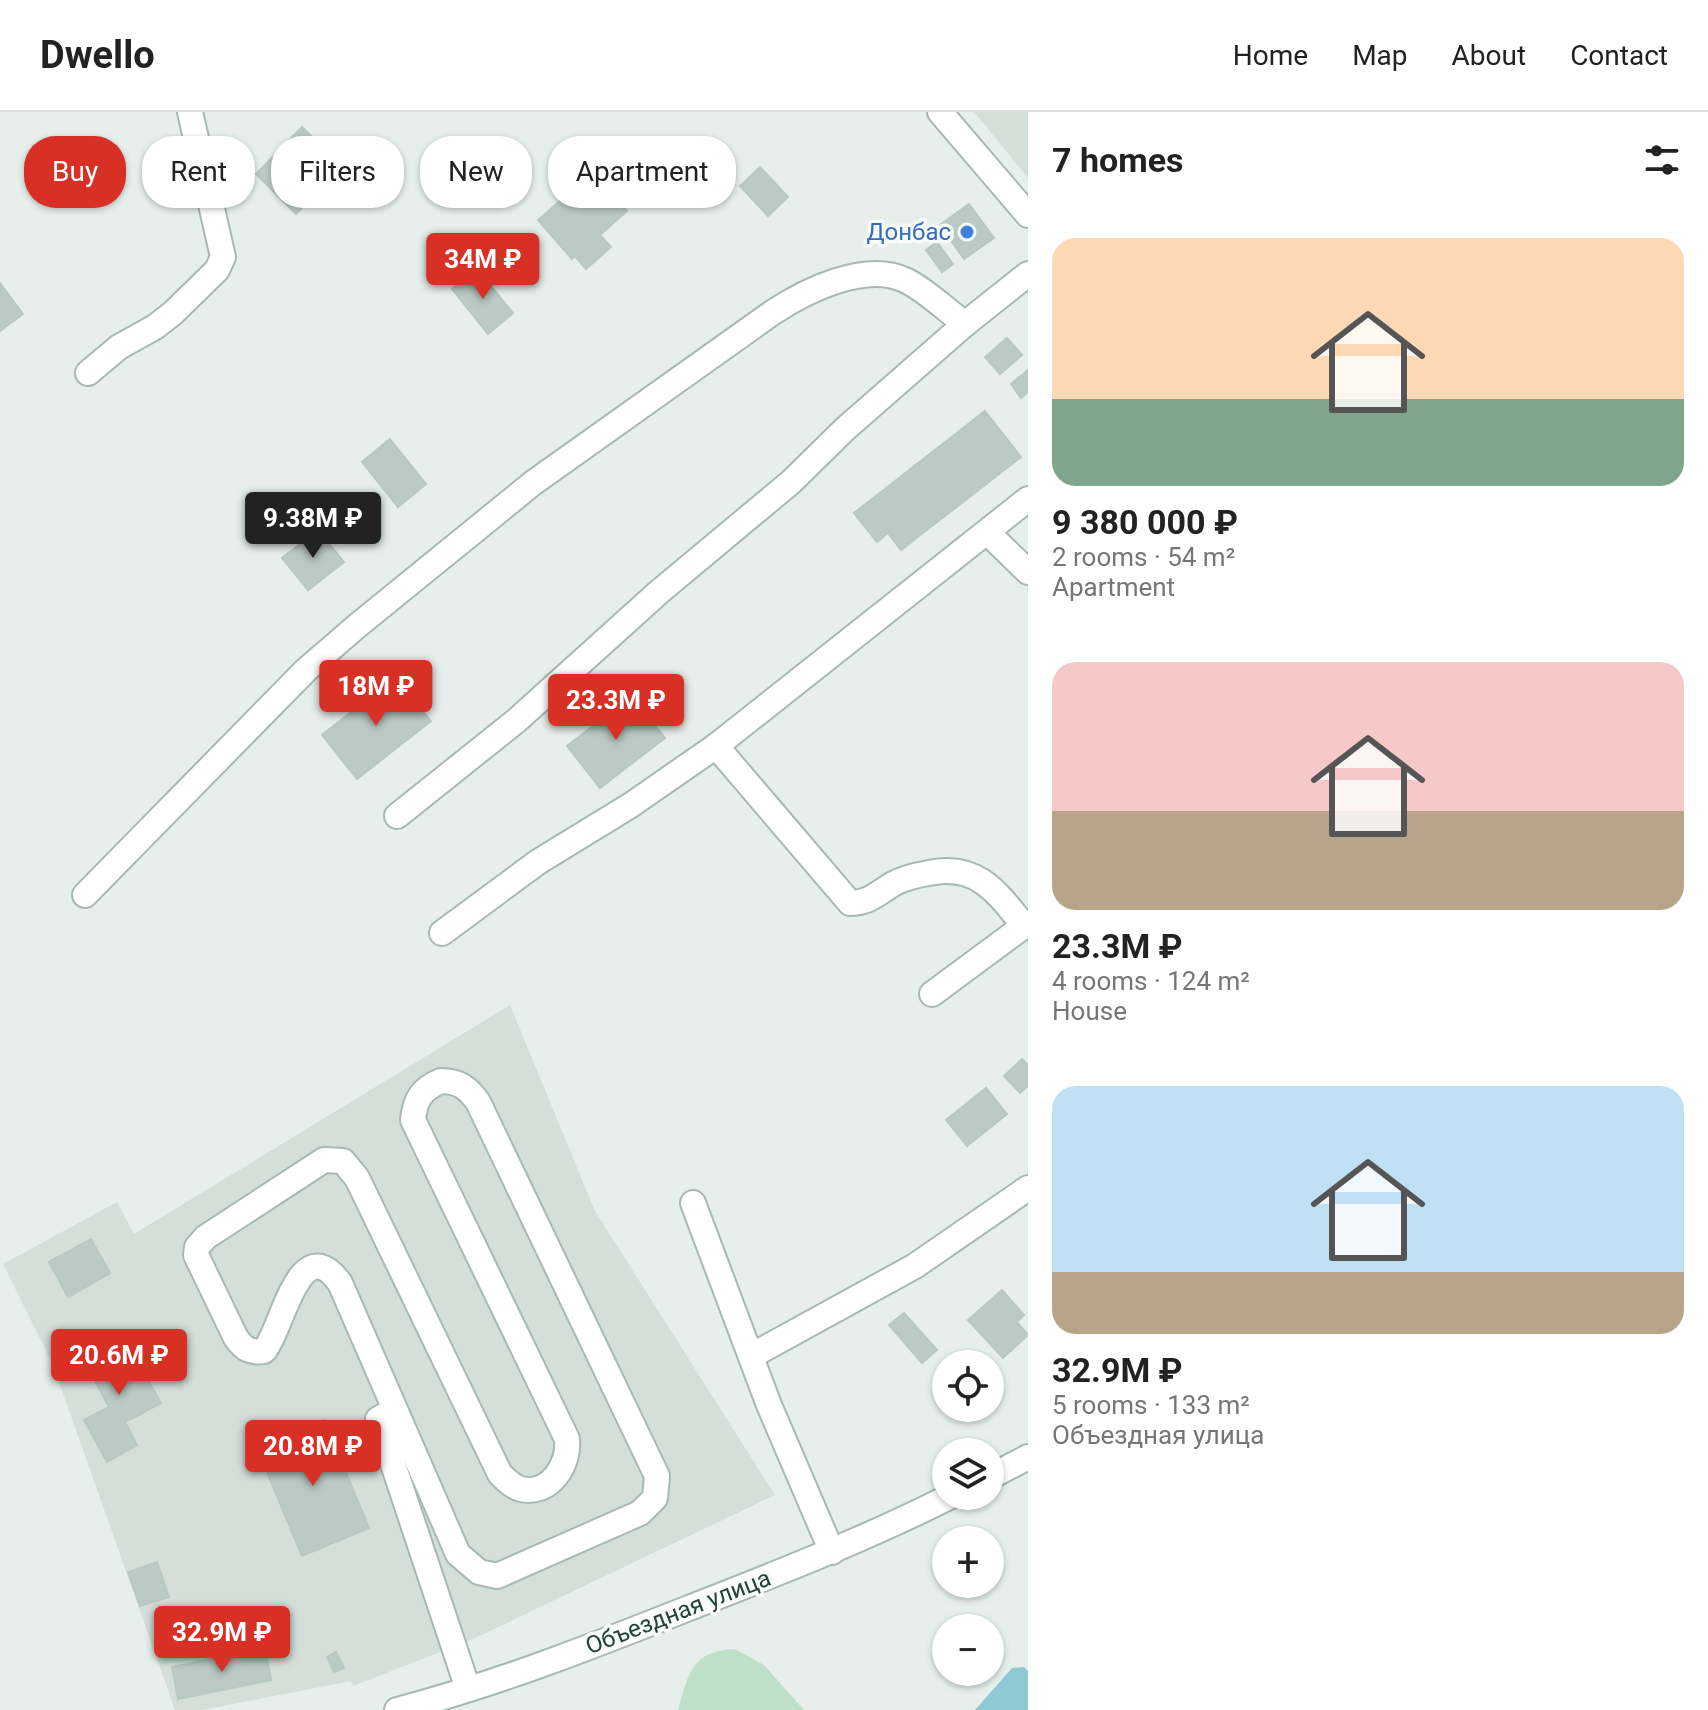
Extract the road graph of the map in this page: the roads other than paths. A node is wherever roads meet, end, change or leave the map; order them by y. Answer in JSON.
{"nodes":[{"id":1,"x":190,"y":112,"type":"edge"},
{"id":2,"x":940,"y":112,"type":"edge"},
{"id":3,"x":1028,"y":215,"type":"edge"},
{"id":4,"x":1028,"y":274,"type":"edge"},
{"id":5,"x":965,"y":324,"type":"junction"},
{"id":6,"x":88,"y":373,"type":"dead end"},
{"id":7,"x":1028,"y":499,"type":"edge"},
{"id":8,"x":988,"y":533,"type":"junction"},
{"id":9,"x":1028,"y":572,"type":"edge"},
{"id":10,"x":716,"y":746,"type":"junction"},
{"id":11,"x":397,"y":816,"type":"dead end"},
{"id":12,"x":85,"y":895,"type":"dead end"},
{"id":13,"x":1026,"y":924,"type":"edge"},
{"id":14,"x":442,"y":933,"type":"dead end"},
{"id":15,"x":932,"y":994,"type":"dead end"},
{"id":16,"x":1028,"y":1188,"type":"edge"},
{"id":17,"x":693,"y":1203,"type":"dead end"},
{"id":18,"x":751,"y":1356,"type":"junction"},
{"id":19,"x":395,"y":1410,"type":"junction"},
{"id":20,"x":1028,"y":1457,"type":"edge"},
{"id":21,"x":1004,"y":1470,"type":"edge"},
{"id":22,"x":932,"y":1505,"type":"edge"},
{"id":23,"x":832,"y":1552,"type":"junction"},
{"id":24,"x":468,"y":1689,"type":"junction"},
{"id":25,"x":397,"y":1710,"type":"edge"}],
"edges":[{"from":1,"to":6,"type":"street"},
{"from":2,"to":3,"type":"street"},
{"from":4,"to":5,"type":"street"},
{"from":5,"to":11,"type":"street"},
{"from":5,"to":12,"type":"street"},
{"from":7,"to":8,"type":"street"},
{"from":8,"to":9,"type":"street"},
{"from":8,"to":10,"type":"street"},
{"from":10,"to":13,"type":"street"},
{"from":10,"to":14,"type":"street"},
{"from":13,"to":15,"type":"street"},
{"from":16,"to":18,"type":"street"},
{"from":17,"to":18,"type":"street"},
{"from":18,"to":23,"type":"street"},
{"from":19,"to":19,"type":"street"},
{"from":19,"to":24,"type":"street"},
{"from":20,"to":21,"type":"street"},
{"from":22,"to":23,"type":"street","name":"Объездная улица"},
{"from":23,"to":24,"type":"street","name":"Объездная улица"},
{"from":24,"to":25,"type":"street","name":"Объездная улица"}]}
